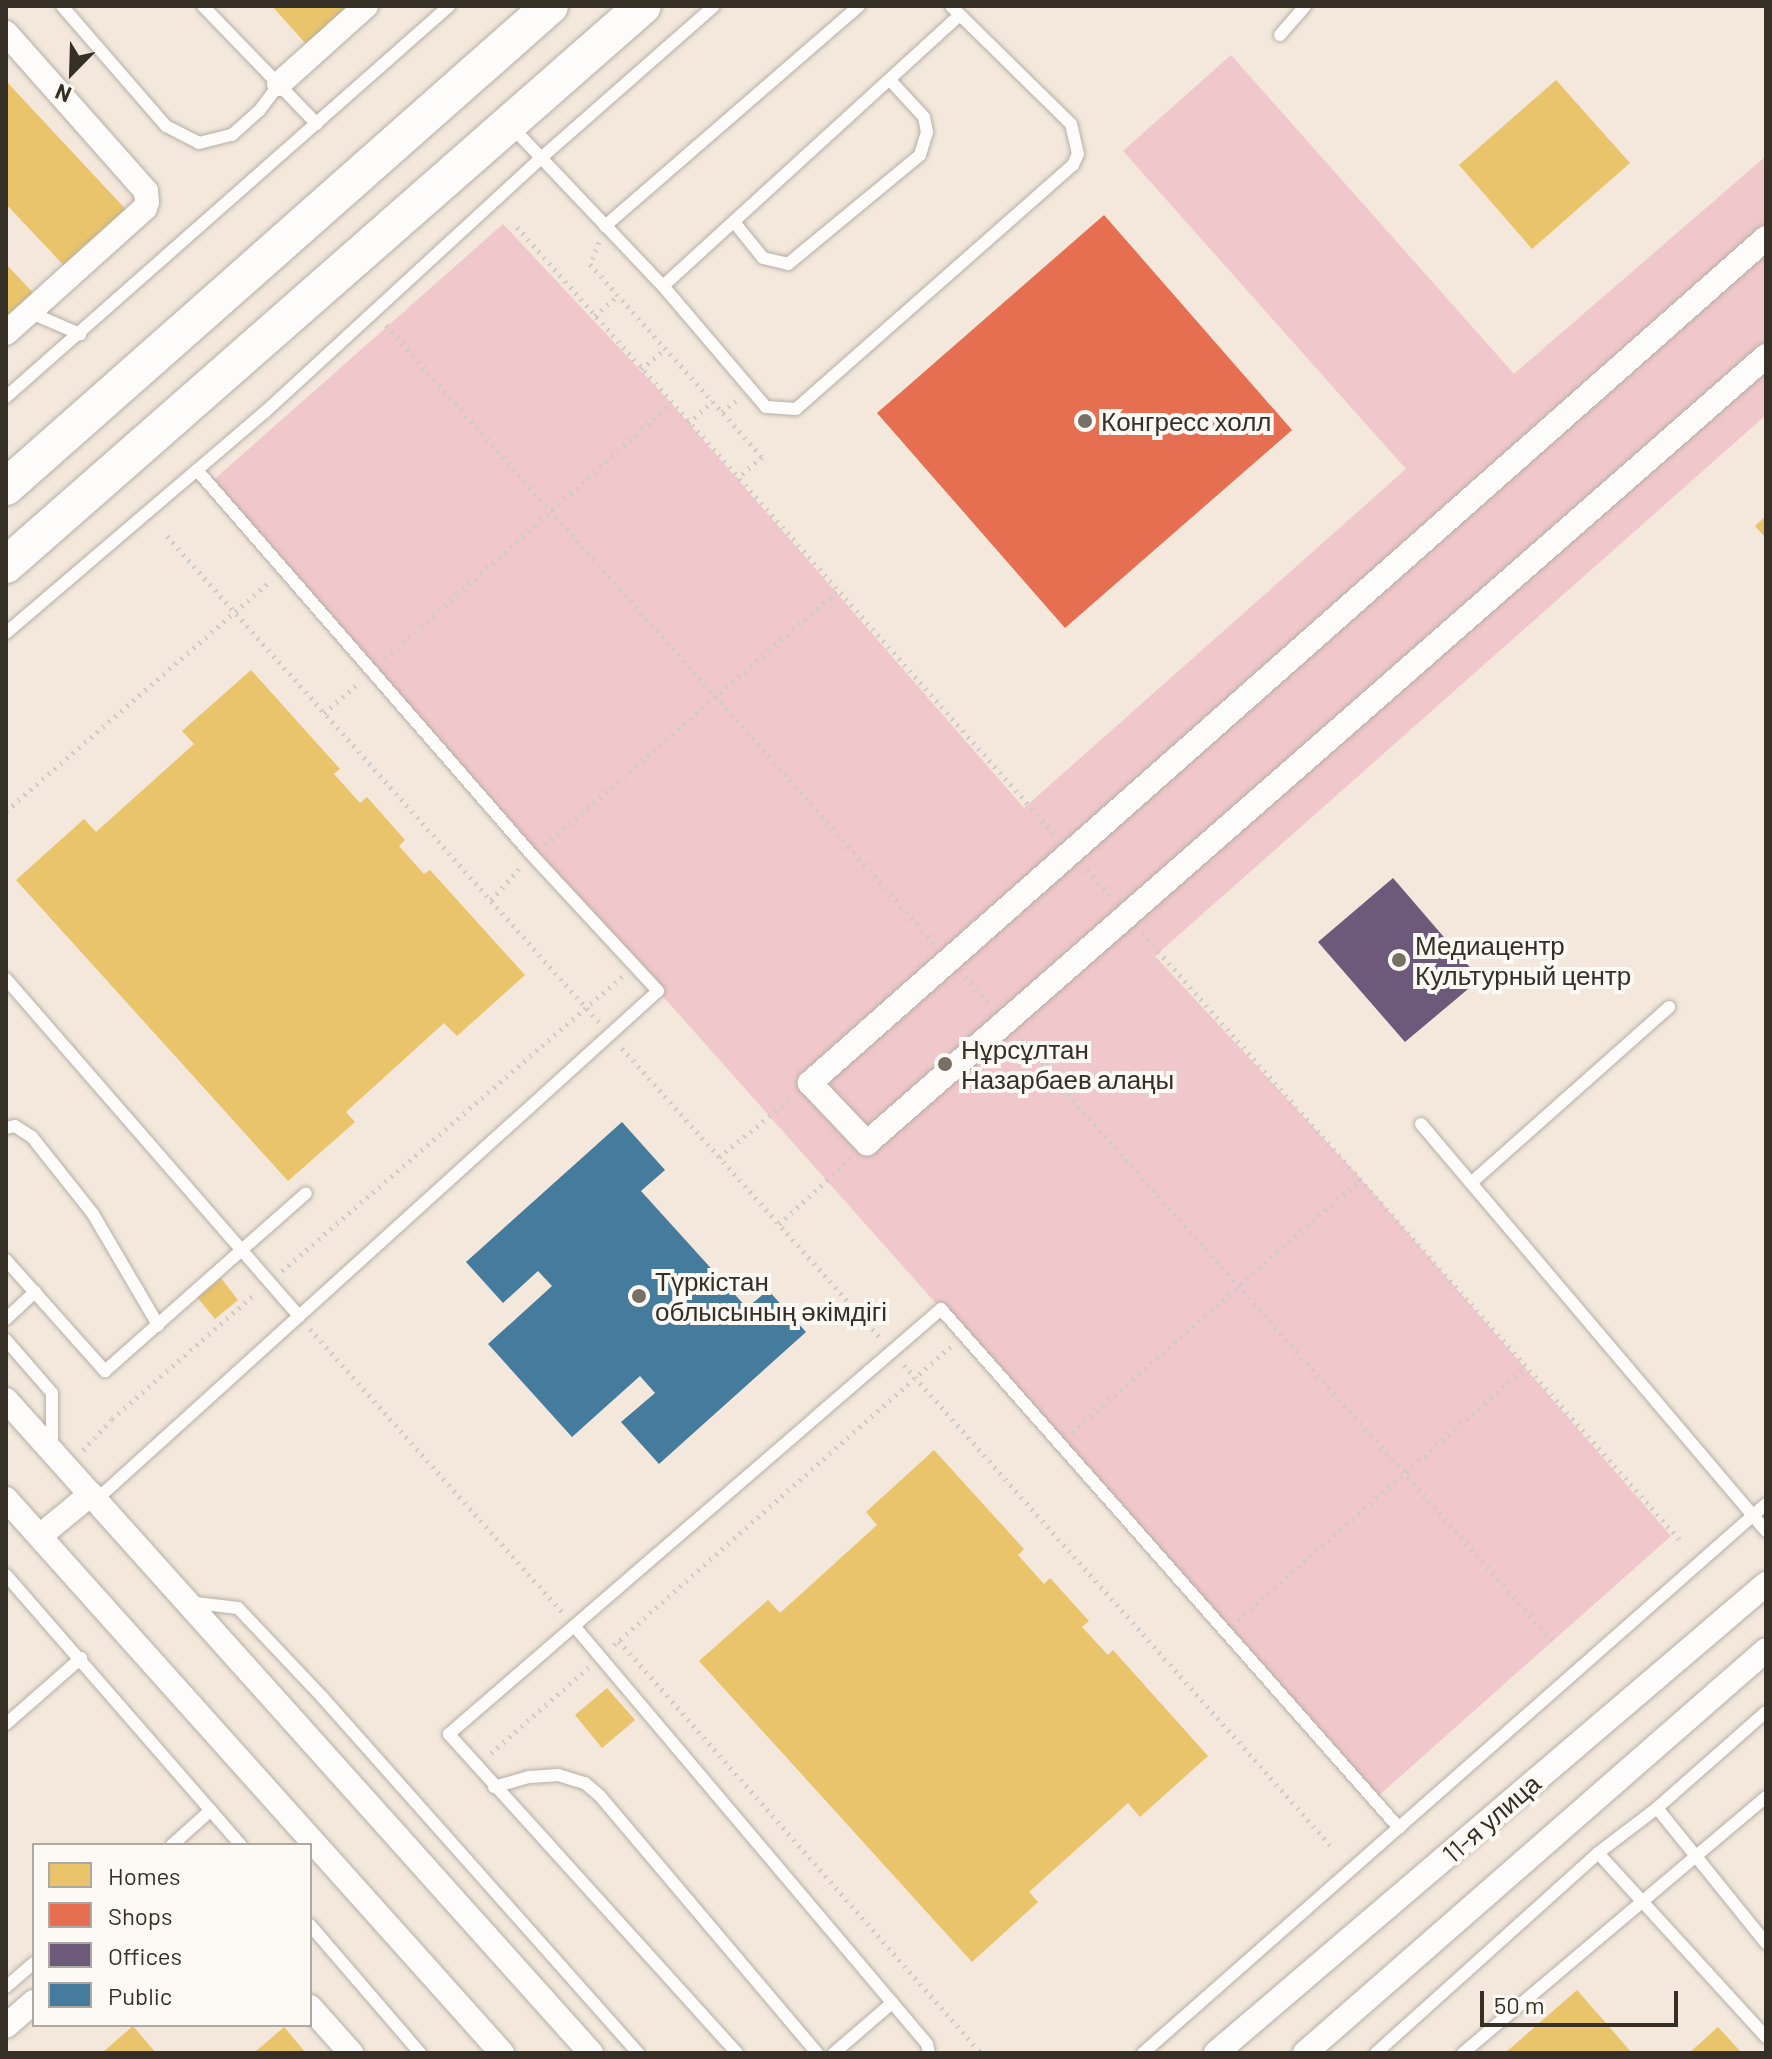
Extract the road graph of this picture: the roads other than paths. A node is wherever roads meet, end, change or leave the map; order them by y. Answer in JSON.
{"nodes":[{"id":1,"x":62,"y":6,"type":"edge"},
{"id":2,"x":203,"y":6,"type":"edge"},
{"id":3,"x":366,"y":6,"type":"edge"},
{"id":4,"x":449,"y":6,"type":"edge"},
{"id":5,"x":550,"y":6,"type":"edge"},
{"id":6,"x":643,"y":6,"type":"edge"},
{"id":7,"x":714,"y":6,"type":"edge"},
{"id":8,"x":859,"y":6,"type":"edge"},
{"id":9,"x":1305,"y":6,"type":"edge"},
{"id":10,"x":956,"y":11,"type":"edge"},
{"id":11,"x":6,"y":33,"type":"edge"},
{"id":12,"x":1280,"y":35,"type":"dead end"},
{"id":13,"x":890,"y":80,"type":"junction"},
{"id":14,"x":279,"y":84,"type":"junction"},
{"id":15,"x":508,"y":122,"type":"junction"},
{"id":16,"x":317,"y":124,"type":"junction"},
{"id":17,"x":541,"y":158,"type":"junction"},
{"id":18,"x":734,"y":222,"type":"junction"},
{"id":19,"x":605,"y":226,"type":"junction"},
{"id":20,"x":1766,"y":238,"type":"edge"},
{"id":21,"x":663,"y":286,"type":"junction"},
{"id":22,"x":29,"y":312,"type":"junction"},
{"id":23,"x":6,"y":333,"type":"edge"},
{"id":24,"x":80,"y":334,"type":"junction"},
{"id":25,"x":1766,"y":356,"type":"edge"},
{"id":26,"x":6,"y":397,"type":"edge"},
{"id":27,"x":197,"y":470,"type":"junction"},
{"id":28,"x":6,"y":487,"type":"edge"},
{"id":29,"x":6,"y":565,"type":"edge"},
{"id":30,"x":6,"y":633,"type":"edge"},
{"id":31,"x":6,"y":979,"type":"edge"},
{"id":32,"x":1669,"y":1007,"type":"dead end"},
{"id":33,"x":1421,"y":1124,"type":"dead end"},
{"id":34,"x":6,"y":1128,"type":"edge"},
{"id":35,"x":1471,"y":1183,"type":"junction"},
{"id":36,"x":306,"y":1193,"type":"dead end"},
{"id":37,"x":242,"y":1250,"type":"junction"},
{"id":38,"x":6,"y":1260,"type":"edge"},
{"id":39,"x":35,"y":1292,"type":"junction"},
{"id":40,"x":299,"y":1316,"type":"junction"},
{"id":41,"x":6,"y":1319,"type":"edge"},
{"id":42,"x":158,"y":1325,"type":"junction"},
{"id":43,"x":6,"y":1340,"type":"edge"},
{"id":44,"x":6,"y":1400,"type":"edge"},
{"id":45,"x":59,"y":1459,"type":"junction"},
{"id":46,"x":94,"y":1497,"type":"junction"},
{"id":47,"x":6,"y":1499,"type":"edge"},
{"id":48,"x":1766,"y":1504,"type":"edge"},
{"id":49,"x":1753,"y":1516,"type":"junction"},
{"id":50,"x":1766,"y":1531,"type":"edge"},
{"id":51,"x":40,"y":1536,"type":"junction"},
{"id":52,"x":6,"y":1575,"type":"edge"},
{"id":53,"x":1766,"y":1584,"type":"edge"},
{"id":54,"x":185,"y":1601,"type":"junction"},
{"id":55,"x":575,"y":1627,"type":"junction"},
{"id":56,"x":1766,"y":1650,"type":"edge"},
{"id":57,"x":81,"y":1658,"type":"junction"},
{"id":58,"x":1766,"y":1712,"type":"edge"},
{"id":59,"x":6,"y":1724,"type":"edge"},
{"id":60,"x":494,"y":1787,"type":"junction"},
{"id":61,"x":1766,"y":1797,"type":"edge"},
{"id":62,"x":1657,"y":1808,"type":"junction"},
{"id":63,"x":211,"y":1810,"type":"junction"},
{"id":64,"x":1399,"y":1828,"type":"junction"},
{"id":65,"x":174,"y":1843,"type":"edge"},
{"id":66,"x":239,"y":1843,"type":"edge"},
{"id":67,"x":1598,"y":1853,"type":"junction"},
{"id":68,"x":1696,"y":1856,"type":"junction"},
{"id":69,"x":1644,"y":1901,"type":"junction"},
{"id":70,"x":312,"y":1927,"type":"edge"},
{"id":71,"x":1766,"y":1943,"type":"edge"},
{"id":72,"x":32,"y":1965,"type":"edge"},
{"id":73,"x":6,"y":1987,"type":"edge"},
{"id":74,"x":892,"y":2003,"type":"junction"},
{"id":75,"x":32,"y":2004,"type":"edge"},
{"id":76,"x":312,"y":2009,"type":"edge"},
{"id":77,"x":6,"y":2026,"type":"edge"},
{"id":78,"x":1766,"y":2037,"type":"edge"},
{"id":79,"x":351,"y":2053,"type":"edge"},
{"id":80,"x":420,"y":2053,"type":"edge"},
{"id":81,"x":502,"y":2053,"type":"edge"},
{"id":82,"x":591,"y":2053,"type":"edge"},
{"id":83,"x":638,"y":2053,"type":"edge"},
{"id":84,"x":737,"y":2053,"type":"edge"},
{"id":85,"x":817,"y":2053,"type":"edge"},
{"id":86,"x":834,"y":2053,"type":"edge"},
{"id":87,"x":929,"y":2053,"type":"edge"},
{"id":88,"x":1143,"y":2053,"type":"edge"},
{"id":89,"x":1216,"y":2053,"type":"edge"},
{"id":90,"x":1305,"y":2053,"type":"edge"},
{"id":91,"x":1376,"y":2053,"type":"edge"},
{"id":92,"x":1463,"y":2053,"type":"edge"}],
"edges":[{"from":1,"to":14,"type":"lane"},
{"from":2,"to":14,"type":"lane"},
{"from":3,"to":14,"type":"street"},
{"from":4,"to":16,"type":"lane"},
{"from":5,"to":28,"type":"street"},
{"from":6,"to":15,"type":"street"},
{"from":7,"to":17,"type":"lane"},
{"from":8,"to":19,"type":"lane"},
{"from":9,"to":12,"type":"lane"},
{"from":10,"to":13,"type":"lane"},
{"from":10,"to":21,"type":"lane"},
{"from":11,"to":22,"type":"street"},
{"from":13,"to":18,"type":"lane"},
{"from":13,"to":18,"type":"lane"},
{"from":14,"to":16,"type":"lane"},
{"from":15,"to":17,"type":"lane"},
{"from":15,"to":29,"type":"street"},
{"from":16,"to":24,"type":"lane"},
{"from":17,"to":19,"type":"lane"},
{"from":17,"to":27,"type":"lane"},
{"from":18,"to":21,"type":"lane"},
{"from":19,"to":21,"type":"lane"},
{"from":20,"to":25,"type":"street"},
{"from":22,"to":23,"type":"street"},
{"from":22,"to":24,"type":"lane"},
{"from":24,"to":26,"type":"lane"},
{"from":27,"to":30,"type":"lane"},
{"from":27,"to":40,"type":"lane"},
{"from":31,"to":37,"type":"lane"},
{"from":32,"to":35,"type":"lane"},
{"from":33,"to":35,"type":"lane"},
{"from":34,"to":42,"type":"lane"},
{"from":35,"to":49,"type":"lane"},
{"from":36,"to":37,"type":"lane"},
{"from":37,"to":40,"type":"lane"},
{"from":37,"to":42,"type":"lane"},
{"from":38,"to":39,"type":"lane"},
{"from":39,"to":41,"type":"lane"},
{"from":39,"to":42,"type":"lane"},
{"from":40,"to":46,"type":"lane"},
{"from":43,"to":45,"type":"lane"},
{"from":44,"to":45,"type":"street"},
{"from":45,"to":46,"type":"street"},
{"from":46,"to":51,"type":"street"},
{"from":46,"to":54,"type":"street"},
{"from":47,"to":51,"type":"street"},
{"from":48,"to":49,"type":"lane"},
{"from":49,"to":50,"type":"lane"},
{"from":49,"to":64,"type":"lane"},
{"from":51,"to":81,"type":"street"},
{"from":52,"to":57,"type":"lane"},
{"from":53,"to":89,"type":"street","name":"11-я улица"},
{"from":54,"to":82,"type":"street"},
{"from":54,"to":83,"type":"lane"},
{"from":55,"to":60,"type":"lane"},
{"from":55,"to":64,"type":"lane"},
{"from":55,"to":74,"type":"lane"},
{"from":56,"to":90,"type":"street","name":"11-я улица"},
{"from":57,"to":59,"type":"lane"},
{"from":57,"to":63,"type":"lane"},
{"from":58,"to":62,"type":"lane"},
{"from":60,"to":84,"type":"lane"},
{"from":60,"to":85,"type":"lane"},
{"from":61,"to":68,"type":"lane"},
{"from":62,"to":67,"type":"lane"},
{"from":62,"to":68,"type":"lane"},
{"from":63,"to":65,"type":"lane"},
{"from":63,"to":66,"type":"lane"},
{"from":64,"to":88,"type":"lane"},
{"from":67,"to":69,"type":"lane"},
{"from":67,"to":91,"type":"lane"},
{"from":68,"to":69,"type":"lane"},
{"from":68,"to":71,"type":"lane"},
{"from":69,"to":78,"type":"lane"},
{"from":69,"to":92,"type":"lane"},
{"from":70,"to":80,"type":"lane"},
{"from":72,"to":73,"type":"lane"},
{"from":74,"to":86,"type":"lane"},
{"from":74,"to":87,"type":"lane"},
{"from":75,"to":77,"type":"street"},
{"from":76,"to":79,"type":"street"}]}
